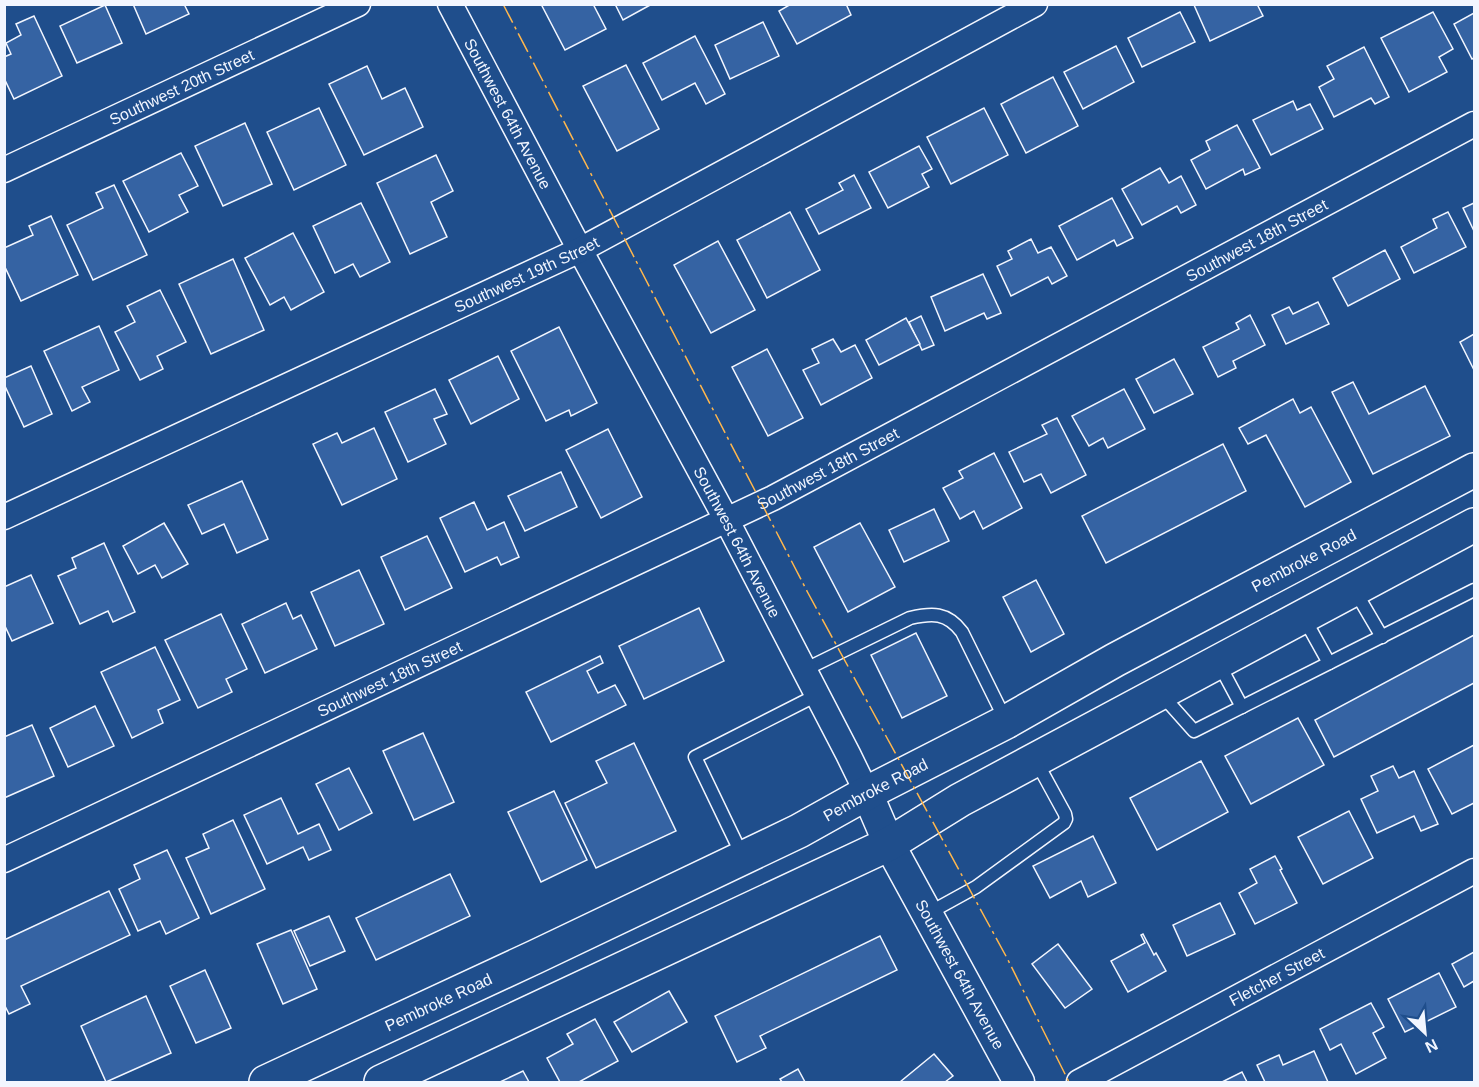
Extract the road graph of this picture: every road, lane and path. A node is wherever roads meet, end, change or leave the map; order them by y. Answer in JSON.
{"nodes":[{"id":1,"x":358,"y":4,"type":"edge"},
{"id":2,"x":450,"y":4,"type":"edge"},
{"id":3,"x":1035,"y":4,"type":"edge"},
{"id":4,"x":1474,"y":124,"type":"edge"},
{"id":5,"x":4,"y":170,"type":"edge"},
{"id":6,"x":580,"y":250,"type":"junction"},
{"id":7,"x":1474,"y":470,"type":"edge"},
{"id":8,"x":4,"y":517,"type":"edge"},
{"id":9,"x":726,"y":519,"type":"junction"},
{"id":10,"x":1470,"y":532,"type":"edge"},
{"id":11,"x":1355,"y":590,"type":"junction"},
{"id":12,"x":1474,"y":590,"type":"edge"},
{"id":13,"x":1304,"y":617,"type":"junction"},
{"id":14,"x":1382,"y":637,"type":"junction"},
{"id":15,"x":1218,"y":663,"type":"junction"},
{"id":16,"x":1329,"y":663,"type":"junction"},
{"id":17,"x":804,"y":670,"type":"junction"},
{"id":18,"x":1160,"y":693,"type":"junction"},
{"id":19,"x":817,"y":695,"type":"junction"},
{"id":20,"x":1242,"y":707,"type":"junction"},
{"id":21,"x":1006,"y":722,"type":"junction"},
{"id":22,"x":1035,"y":760,"type":"junction"},
{"id":23,"x":867,"y":793,"type":"junction"},
{"id":24,"x":889,"y":844,"type":"junction"},
{"id":25,"x":743,"y":858,"type":"junction"},
{"id":26,"x":4,"y":860,"type":"edge"},
{"id":27,"x":1474,"y":871,"type":"edge"},
{"id":28,"x":927,"y":914,"type":"junction"},
{"id":29,"x":535,"y":957,"type":"junction"},
{"id":30,"x":266,"y":1083,"type":"edge"},
{"id":31,"x":304,"y":1083,"type":"edge"},
{"id":32,"x":381,"y":1083,"type":"edge"},
{"id":33,"x":1019,"y":1083,"type":"edge"},
{"id":34,"x":1079,"y":1083,"type":"edge"}],
"edges":[{"from":1,"to":5,"type":"street","name":"Southwest 20th Street"},
{"from":2,"to":6,"type":"street","name":"Southwest 64th Avenue"},
{"from":3,"to":6,"type":"street","name":"Southwest 19th Street"},
{"from":4,"to":9,"type":"street","name":"Southwest 18th Street"},
{"from":6,"to":8,"type":"street","name":"Southwest 19th Street"},
{"from":6,"to":9,"type":"street","name":"Southwest 64th Avenue"},
{"from":7,"to":21,"type":"main road","name":"Pembroke Road"},
{"from":9,"to":17,"type":"street","name":"Southwest 64th Avenue"},
{"from":9,"to":26,"type":"street","name":"Southwest 18th Street"},
{"from":10,"to":11,"type":"main road"},
{"from":11,"to":13,"type":"main road"},
{"from":11,"to":14,"type":"lane"},
{"from":12,"to":14,"type":"lane"},
{"from":13,"to":15,"type":"main road"},
{"from":13,"to":16,"type":"lane"},
{"from":14,"to":16,"type":"lane"},
{"from":15,"to":18,"type":"main road"},
{"from":15,"to":20,"type":"lane"},
{"from":16,"to":20,"type":"lane"},
{"from":17,"to":19,"type":"street","name":"Southwest 64th Avenue"},
{"from":17,"to":21,"type":"lane"},
{"from":18,"to":20,"type":"lane"},
{"from":18,"to":22,"type":"main road"},
{"from":19,"to":23,"type":"street","name":"Southwest 64th Avenue"},
{"from":19,"to":25,"type":"lane"},
{"from":21,"to":23,"type":"main road","name":"Pembroke Road"},
{"from":22,"to":24,"type":"main road"},
{"from":22,"to":28,"type":"lane"},
{"from":23,"to":24,"type":"street","name":"Southwest 64th Avenue"},
{"from":23,"to":25,"type":"main road","name":"Pembroke Road"},
{"from":24,"to":28,"type":"street","name":"Southwest 64th Avenue"},
{"from":24,"to":32,"type":"main road"},
{"from":25,"to":29,"type":"main road","name":"Pembroke Road"},
{"from":27,"to":34,"type":"street","name":"Fletcher Street"},
{"from":28,"to":33,"type":"street","name":"Southwest 64th Avenue"},
{"from":29,"to":30,"type":"main road","name":"Pembroke Road"},
{"from":29,"to":31,"type":"main road"}]}
